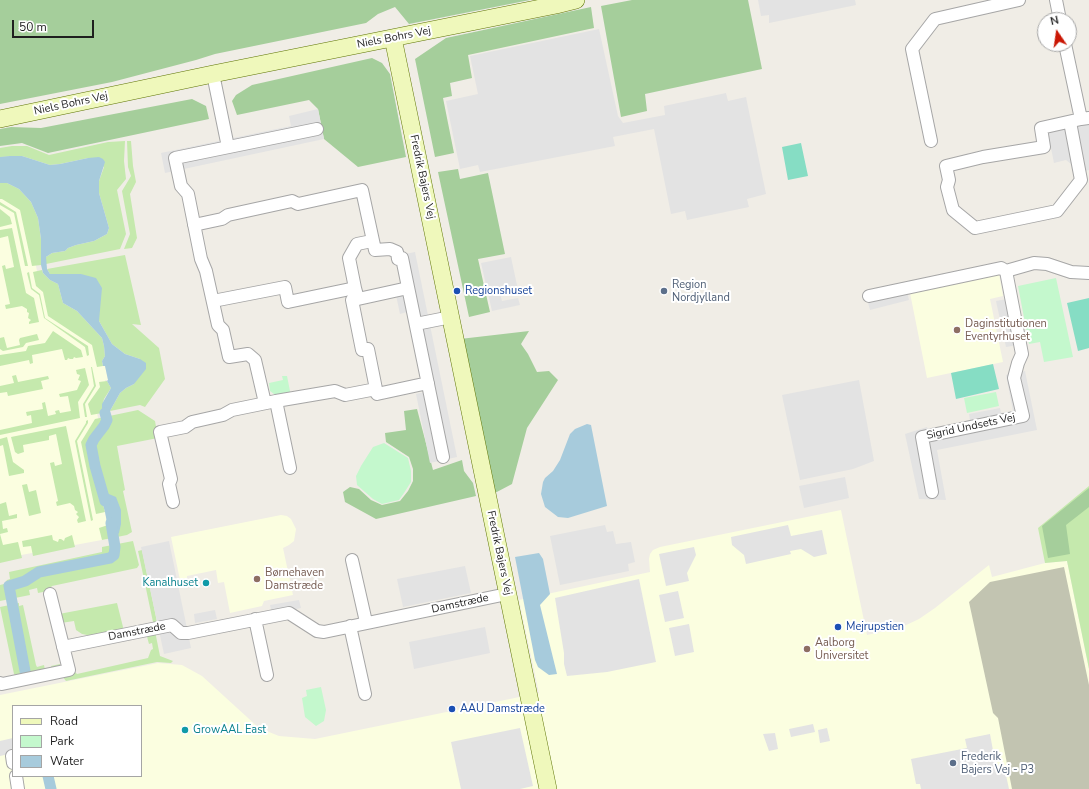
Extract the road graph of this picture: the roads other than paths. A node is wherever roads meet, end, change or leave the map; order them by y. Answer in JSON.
{"nodes":[{"id":1,"x":576,"y":0,"type":"edge"},
{"id":2,"x":1019,"y":0,"type":"edge"},
{"id":3,"x":1056,"y":0,"type":"edge"},
{"id":4,"x":1058,"y":12,"type":"edge"},
{"id":5,"x":393,"y":38,"type":"junction"},
{"id":6,"x":1067,"y":52,"type":"edge"},
{"id":7,"x":213,"y":74,"type":"junction"},
{"id":8,"x":0,"y":119,"type":"edge"},
{"id":9,"x":1080,"y":120,"type":"edge"},
{"id":10,"x":317,"y":129,"type":"dead end"},
{"id":11,"x":931,"y":141,"type":"dead end"},
{"id":12,"x":228,"y":147,"type":"junction"},
{"id":13,"x":194,"y":225,"type":"junction"},
{"id":14,"x":372,"y":240,"type":"junction"},
{"id":15,"x":1006,"y":271,"type":"junction"},
{"id":16,"x":1089,"y":273,"type":"edge"},
{"id":17,"x":408,"y":288,"type":"junction"},
{"id":18,"x":356,"y":293,"type":"junction"},
{"id":19,"x":869,"y":296,"type":"dead end"},
{"id":20,"x":213,"y":301,"type":"junction"},
{"id":21,"x":451,"y":317,"type":"junction"},
{"id":22,"x":416,"y":324,"type":"junction"},
{"id":23,"x":428,"y":383,"type":"junction"},
{"id":24,"x":376,"y":389,"type":"junction"},
{"id":25,"x":270,"y":402,"type":"junction"},
{"id":26,"x":443,"y":457,"type":"dead end"},
{"id":27,"x":290,"y":468,"type":"dead end"},
{"id":28,"x":932,"y":492,"type":"dead end"},
{"id":29,"x":173,"y":502,"type":"dead end"},
{"id":30,"x":352,"y":560,"type":"dead end"},
{"id":31,"x":50,"y":594,"type":"dead end"},
{"id":32,"x":508,"y":594,"type":"junction"},
{"id":33,"x":255,"y":619,"type":"junction"},
{"id":34,"x":366,"y":622,"type":"junction"},
{"id":35,"x":350,"y":626,"type":"junction"},
{"id":36,"x":63,"y":647,"type":"junction"},
{"id":37,"x":267,"y":675,"type":"dead end"},
{"id":38,"x":0,"y":682,"type":"edge"},
{"id":39,"x":365,"y":694,"type":"dead end"},
{"id":40,"x":16,"y":777,"type":"edge"},
{"id":41,"x":18,"y":789,"type":"edge"},
{"id":42,"x":548,"y":789,"type":"edge"}],
"edges":[{"from":1,"to":5,"type":"street","name":"Niels Bohrs Vej"},
{"from":2,"to":11,"type":"street"},
{"from":3,"to":4,"type":"street"},
{"from":5,"to":7,"type":"street","name":"Niels Bohrs Vej"},
{"from":5,"to":21,"type":"street","name":"Fredrik Bajers Vej"},
{"from":6,"to":9,"type":"street"},
{"from":7,"to":8,"type":"street","name":"Niels Bohrs Vej"},
{"from":7,"to":12,"type":"street"},
{"from":9,"to":9,"type":"street"},
{"from":10,"to":12,"type":"street"},
{"from":12,"to":13,"type":"street"},
{"from":13,"to":14,"type":"street"},
{"from":13,"to":20,"type":"street"},
{"from":14,"to":17,"type":"street"},
{"from":14,"to":18,"type":"street"},
{"from":15,"to":16,"type":"street"},
{"from":15,"to":19,"type":"street"},
{"from":15,"to":28,"type":"street","name":"Sigrid Undsets Vej"},
{"from":17,"to":18,"type":"street"},
{"from":17,"to":22,"type":"street"},
{"from":18,"to":20,"type":"street"},
{"from":18,"to":24,"type":"street"},
{"from":20,"to":25,"type":"street"},
{"from":21,"to":22,"type":"street"},
{"from":21,"to":32,"type":"street","name":"Fredrik Bajers Vej"},
{"from":22,"to":23,"type":"street"},
{"from":23,"to":24,"type":"street"},
{"from":23,"to":26,"type":"street"},
{"from":24,"to":25,"type":"street"},
{"from":25,"to":27,"type":"street"},
{"from":25,"to":29,"type":"street"},
{"from":30,"to":34,"type":"street"},
{"from":31,"to":36,"type":"street"},
{"from":32,"to":34,"type":"street","name":"Damstræde"},
{"from":32,"to":42,"type":"street","name":"Fredrik Bajers Vej"},
{"from":33,"to":35,"type":"street","name":"Damstræde"},
{"from":33,"to":36,"type":"street","name":"Damstræde"},
{"from":33,"to":37,"type":"street"},
{"from":34,"to":35,"type":"street","name":"Damstræde"},
{"from":35,"to":39,"type":"street"},
{"from":36,"to":38,"type":"street"},
{"from":40,"to":41,"type":"street"}]}
